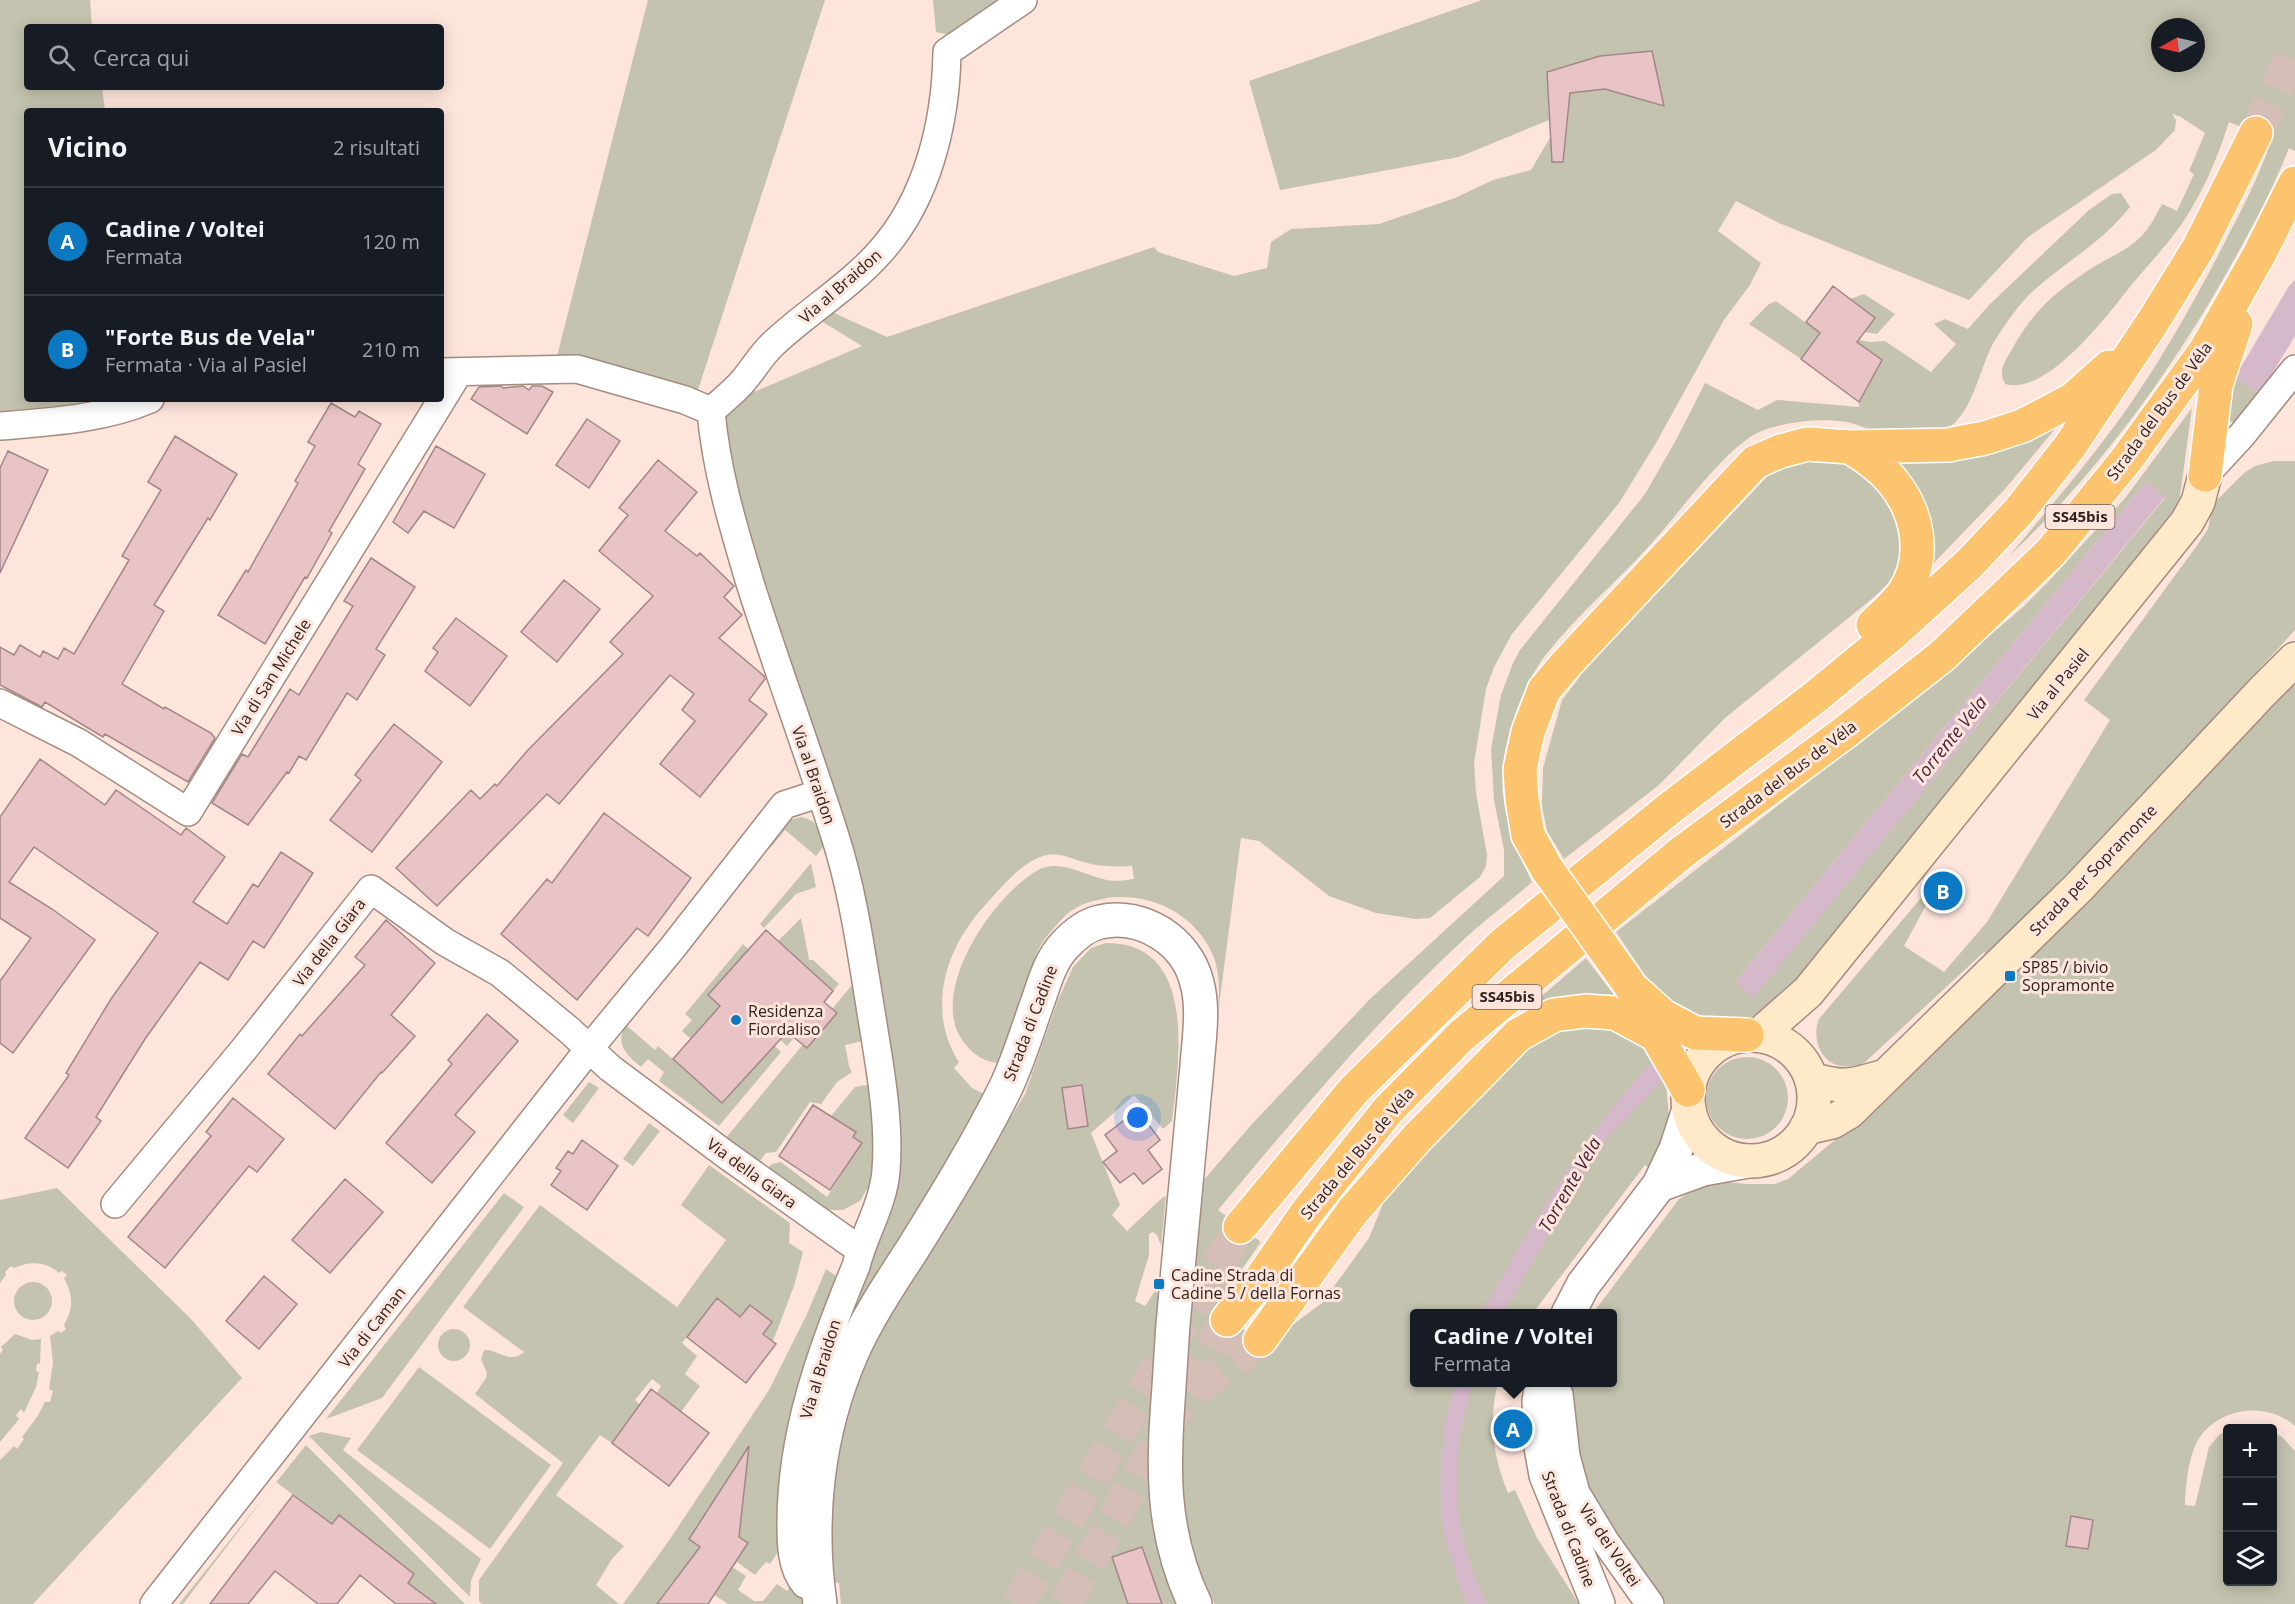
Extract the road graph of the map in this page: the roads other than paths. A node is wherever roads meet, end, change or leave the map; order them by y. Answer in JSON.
{"nodes":[{"id":1,"x":1023,"y":0,"type":"edge"},
{"id":2,"x":2256,"y":134,"type":"tunnel mouth"},
{"id":3,"x":2295,"y":183,"type":"edge"},
{"id":4,"x":2260,"y":253,"type":"junction"},
{"id":5,"x":2152,"y":323,"type":"junction"},
{"id":6,"x":2295,"y":369,"type":"edge"},
{"id":7,"x":450,"y":372,"type":"edge"},
{"id":8,"x":142,"y":402,"type":"edge"},
{"id":9,"x":432,"y":402,"type":"edge"},
{"id":10,"x":711,"y":411,"type":"junction"},
{"id":11,"x":0,"y":426,"type":"edge"},
{"id":12,"x":1850,"y":447,"type":"junction"},
{"id":13,"x":2205,"y":475,"type":"junction"},
{"id":14,"x":2295,"y":659,"type":"edge"},
{"id":15,"x":0,"y":703,"type":"edge"},
{"id":16,"x":821,"y":793,"type":"junction"},
{"id":17,"x":1670,"y":808,"type":"junction"},
{"id":18,"x":1632,"y":988,"type":"junction"},
{"id":19,"x":1808,"y":992,"type":"junction"},
{"id":20,"x":1654,"y":1034,"type":"junction"},
{"id":21,"x":1753,"y":1035,"type":"junction"},
{"id":22,"x":589,"y":1049,"type":"junction"},
{"id":23,"x":1805,"y":1068,"type":"junction"},
{"id":24,"x":1885,"y":1076,"type":"junction"},
{"id":25,"x":1688,"y":1099,"type":"junction"},
{"id":26,"x":1806,"y":1128,"type":"junction"},
{"id":27,"x":886,"y":1145,"type":"junction"},
{"id":28,"x":1748,"y":1161,"type":"junction"},
{"id":29,"x":1659,"y":1185,"type":"junction"},
{"id":30,"x":115,"y":1204,"type":"dead end"},
{"id":31,"x":1240,"y":1227,"type":"tunnel mouth"},
{"id":32,"x":834,"y":1232,"type":"junction"},
{"id":33,"x":860,"y":1250,"type":"junction"},
{"id":34,"x":1571,"y":1309,"type":"edge"},
{"id":35,"x":1227,"y":1320,"type":"tunnel mouth"},
{"id":36,"x":1260,"y":1340,"type":"tunnel mouth"},
{"id":37,"x":1541,"y":1387,"type":"edge"},
{"id":38,"x":1551,"y":1387,"type":"edge"},
{"id":39,"x":819,"y":1594,"type":"edge"},
{"id":40,"x":154,"y":1604,"type":"edge"},
{"id":41,"x":1195,"y":1604,"type":"edge"},
{"id":42,"x":1598,"y":1604,"type":"edge"},
{"id":43,"x":1650,"y":1604,"type":"edge"}],
"edges":[{"from":1,"to":10,"type":"street","name":"Via al Braidon"},
{"from":2,"to":5,"type":"highway","number":"SS45bis"},
{"from":3,"to":4,"type":"highway","name":"Strada del Bus de Véla","number":"SS45bis"},
{"from":4,"to":13,"type":"highway"},
{"from":4,"to":35,"type":"highway","name":"Strada del Bus de Véla","number":"SS45bis"},
{"from":5,"to":12,"type":"highway"},
{"from":5,"to":17,"type":"highway","number":"SS45bis"},
{"from":6,"to":13,"type":"street","name":"Via al Pasiel"},
{"from":7,"to":10,"type":"street"},
{"from":8,"to":11,"type":"street"},
{"from":9,"to":15,"type":"street","name":"Via di San Michele"},
{"from":10,"to":16,"type":"street","name":"Via al Braidon"},
{"from":12,"to":17,"type":"highway"},
{"from":12,"to":18,"type":"highway","bridge":true},
{"from":13,"to":19,"type":"main road","name":"Via al Pasiel"},
{"from":14,"to":24,"type":"main road","name":"Strada per Sopramonte"},
{"from":16,"to":22,"type":"street"},
{"from":16,"to":27,"type":"street","name":"Via al Braidon"},
{"from":17,"to":31,"type":"highway","number":"SS45bis"},
{"from":18,"to":20,"type":"highway"},
{"from":18,"to":21,"type":"highway"},
{"from":19,"to":21,"type":"main road","name":"Via al Pasiel"},
{"from":19,"to":23,"type":"main road","name":"Via al Pasiel"},
{"from":20,"to":25,"type":"highway"},
{"from":20,"to":36,"type":"highway"},
{"from":21,"to":23,"type":"main road"},
{"from":21,"to":25,"type":"main road"},
{"from":22,"to":30,"type":"street","name":"Via della Giara"},
{"from":22,"to":32,"type":"street","name":"Via della Giara"},
{"from":22,"to":40,"type":"street","name":"Via di Caman"},
{"from":23,"to":24,"type":"main road","name":"Strada per Sopramonte"},
{"from":23,"to":26,"type":"main road"},
{"from":24,"to":26,"type":"main road","name":"Strada per Sopramonte"},
{"from":25,"to":28,"type":"main road"},
{"from":25,"to":29,"type":"street"},
{"from":26,"to":28,"type":"main road"},
{"from":27,"to":32,"type":"street","name":"Via al Braidon"},
{"from":27,"to":33,"type":"street","name":"Via al Braidon"},
{"from":28,"to":29,"type":"street"},
{"from":29,"to":34,"type":"street"},
{"from":32,"to":33,"type":"street","name":"Via della Giara"},
{"from":33,"to":39,"type":"street","name":"Via al Braidon"},
{"from":37,"to":42,"type":"street","name":"Strada di Cadine"},
{"from":38,"to":43,"type":"street","name":"Via dei Voltei"},
{"from":39,"to":41,"type":"street","name":"Strada di Cadine"}]}
